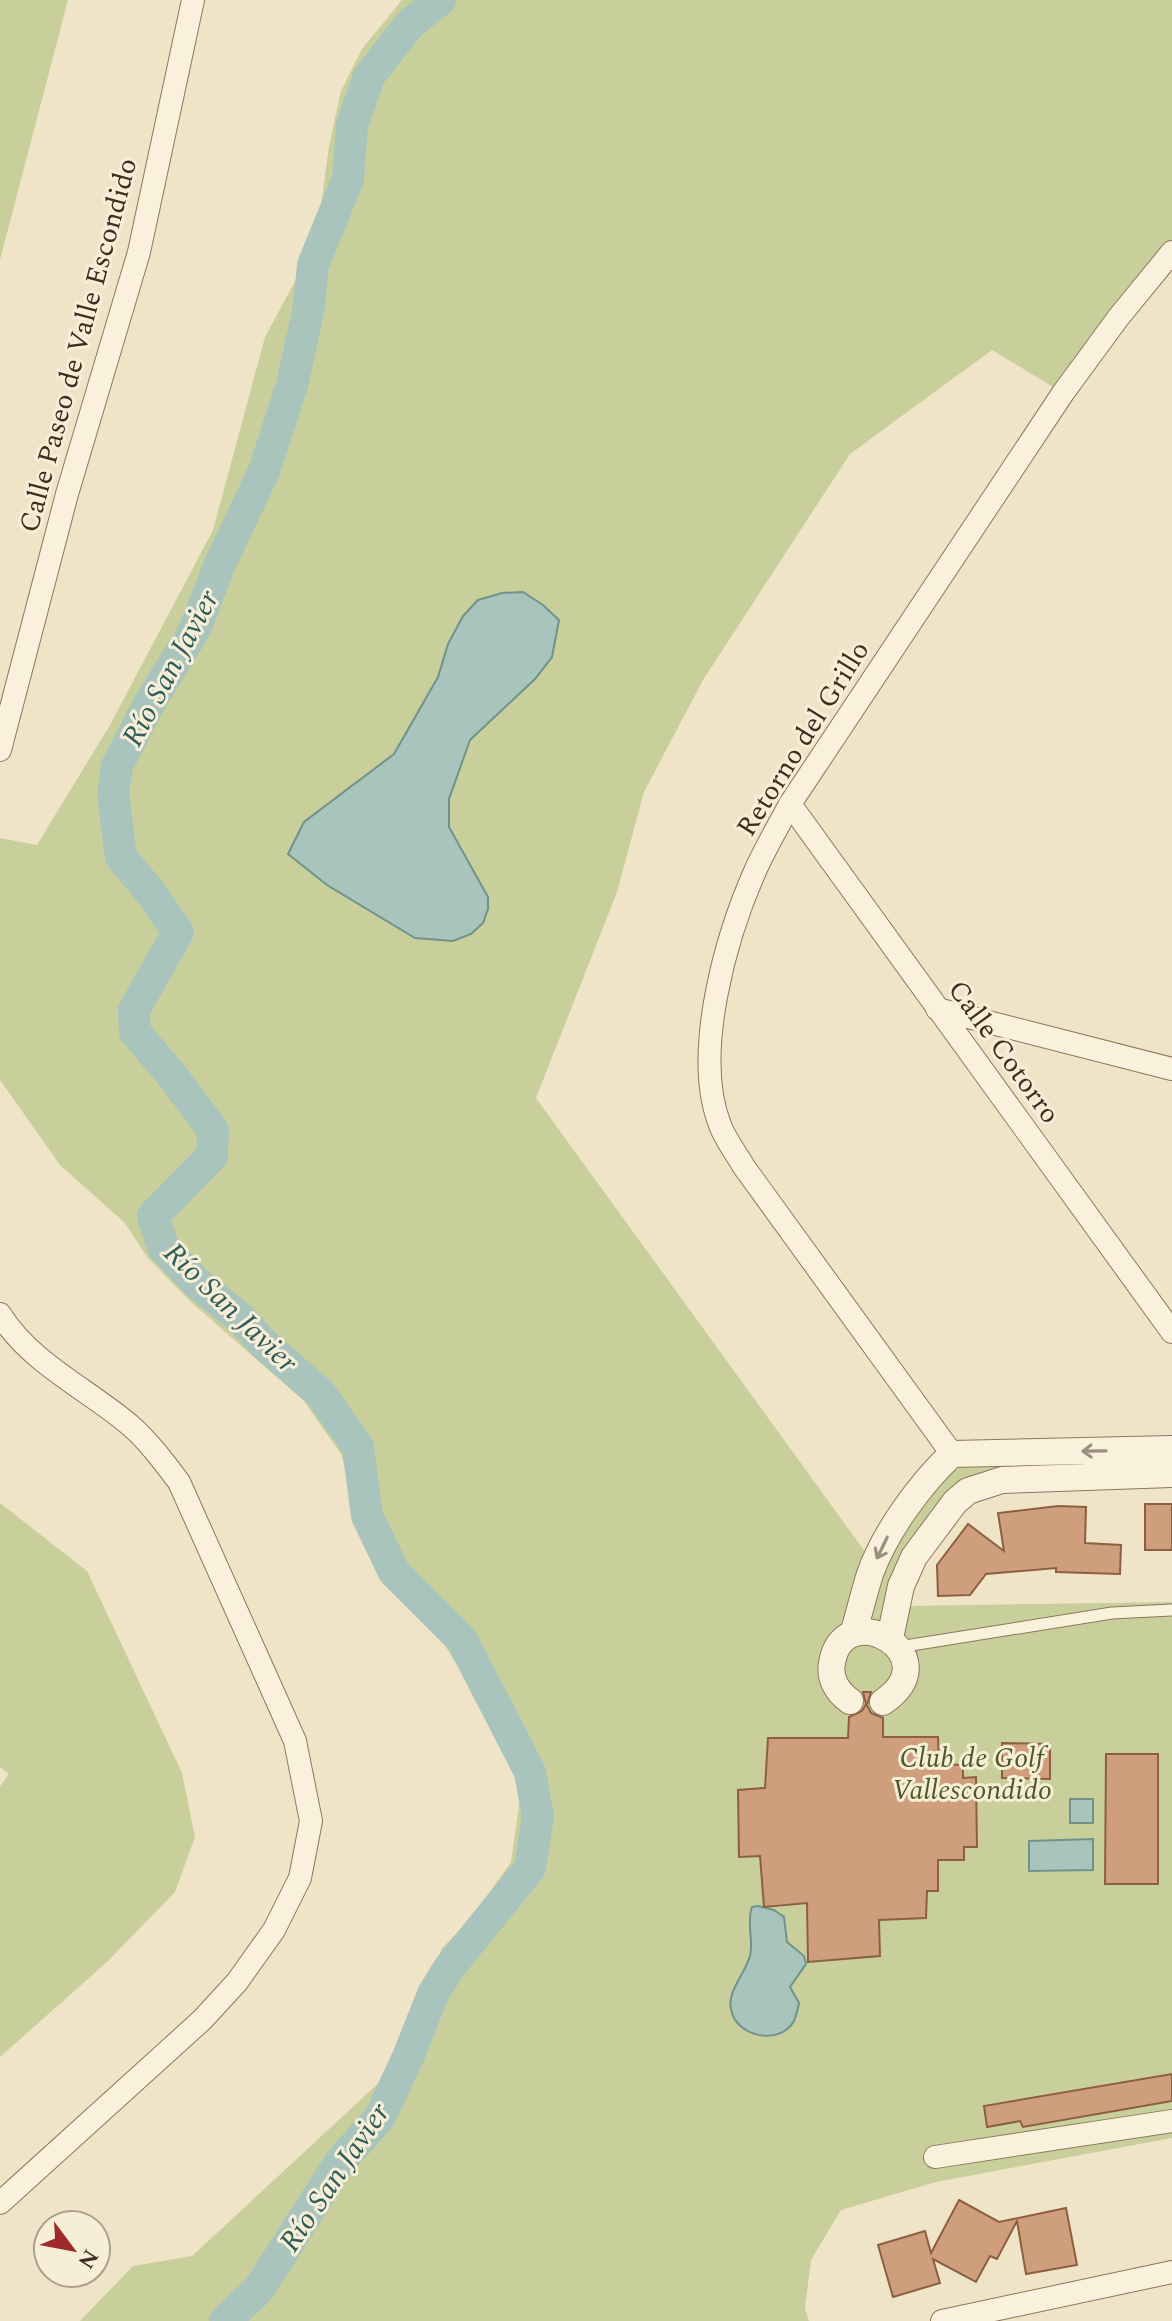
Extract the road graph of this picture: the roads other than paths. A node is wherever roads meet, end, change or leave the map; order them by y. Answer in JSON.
{"nodes":[{"id":1,"x":193,"y":0,"type":"edge"},
{"id":2,"x":1172,"y":252,"type":"edge"},
{"id":3,"x":0,"y":750,"type":"edge"},
{"id":4,"x":790,"y":804,"type":"junction"},
{"id":5,"x":937,"y":1009,"type":"junction"},
{"id":6,"x":1172,"y":1069,"type":"edge"},
{"id":7,"x":0,"y":1314,"type":"edge"},
{"id":8,"x":1172,"y":1332,"type":"edge"},
{"id":9,"x":1172,"y":1449,"type":"edge"},
{"id":10,"x":961,"y":1454,"type":"junction"},
{"id":11,"x":1172,"y":1474,"type":"edge"},
{"id":12,"x":927,"y":1480,"type":"junction"},
{"id":13,"x":984,"y":1486,"type":"junction"},
{"id":14,"x":955,"y":1502,"type":"junction"},
{"id":15,"x":1172,"y":1610,"type":"edge"},
{"id":16,"x":853,"y":1634,"type":"junction"},
{"id":17,"x":894,"y":1643,"type":"junction"},
{"id":18,"x":850,"y":1701,"type":"dead end"},
{"id":19,"x":883,"y":1702,"type":"dead end"},
{"id":20,"x":1172,"y":2121,"type":"edge"},
{"id":21,"x":935,"y":2157,"type":"dead end"},
{"id":22,"x":0,"y":2203,"type":"edge"},
{"id":23,"x":1172,"y":2272,"type":"edge"},
{"id":24,"x":942,"y":2321,"type":"edge"}],
"edges":[{"from":1,"to":3,"type":"street","name":"Calle Paseo de Valle Escondido"},
{"from":2,"to":4,"type":"street","name":"Retorno del Grillo"},
{"from":4,"to":5,"type":"street","name":"Calle Cotorro"},
{"from":4,"to":10,"type":"street","name":"Retorno del Grillo"},
{"from":5,"to":6,"type":"street"},
{"from":5,"to":8,"type":"street","name":"Calle Cotorro"},
{"from":7,"to":22,"type":"street"},
{"from":9,"to":10,"type":"street","one_way":true},
{"from":10,"to":12,"type":"street"},
{"from":10,"to":13,"type":"street"},
{"from":11,"to":13,"type":"street"},
{"from":12,"to":14,"type":"street"},
{"from":12,"to":16,"type":"street","one_way":true},
{"from":13,"to":14,"type":"street"},
{"from":14,"to":17,"type":"street"},
{"from":15,"to":17,"type":"lane"},
{"from":16,"to":17,"type":"street"},
{"from":16,"to":18,"type":"street"},
{"from":17,"to":19,"type":"street"},
{"from":20,"to":21,"type":"street"},
{"from":23,"to":24,"type":"street"}]}
